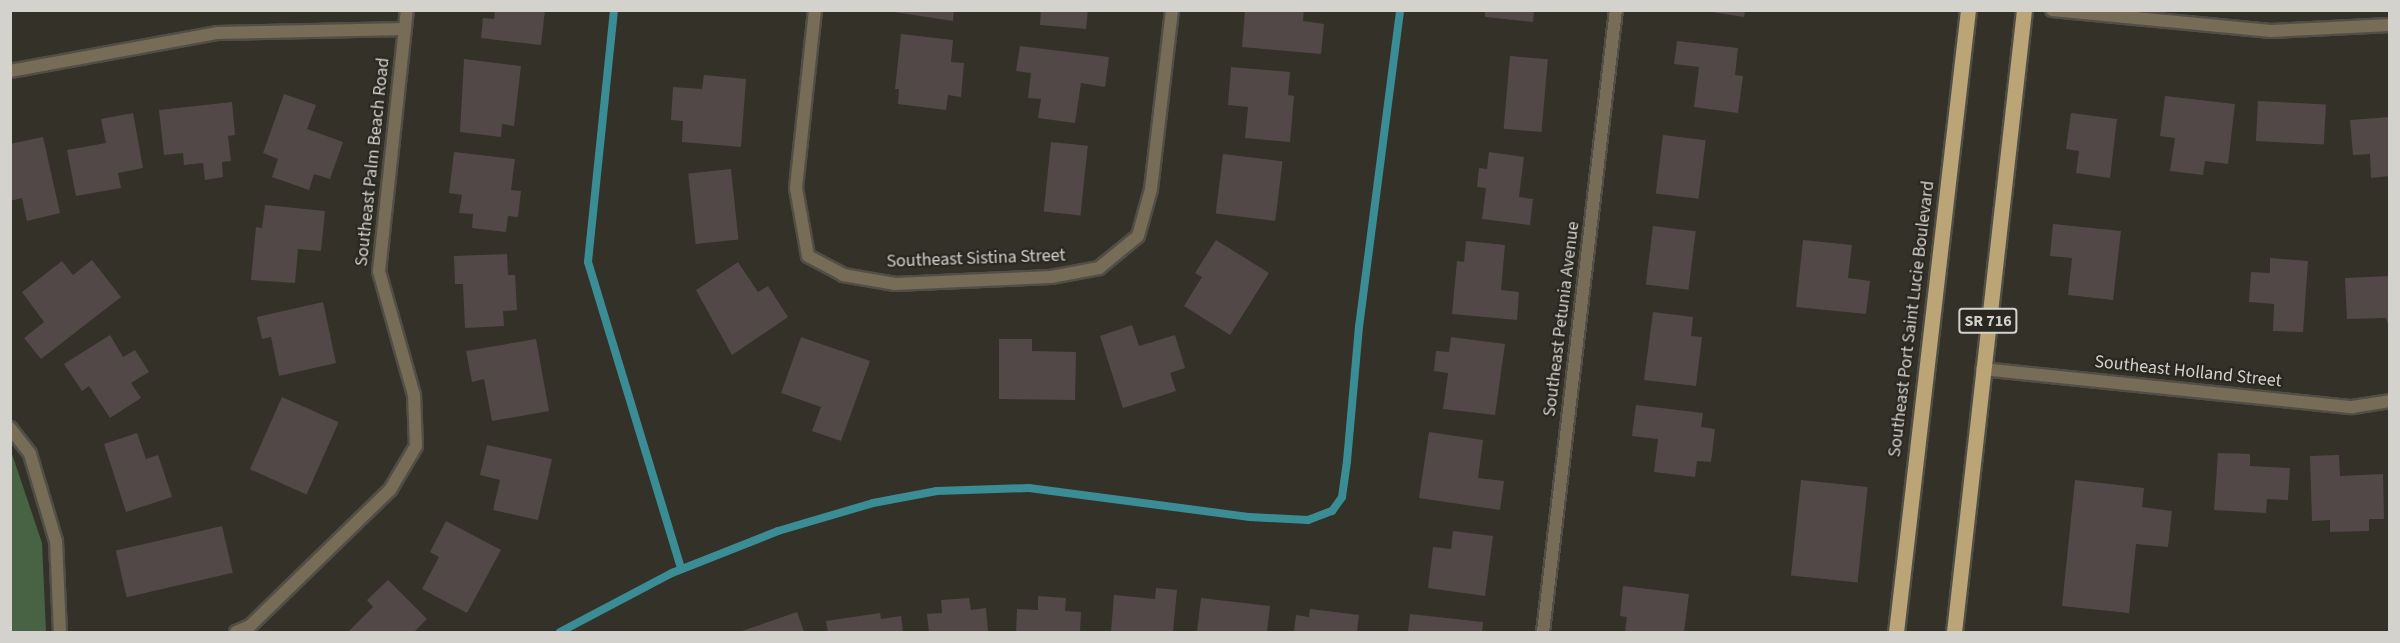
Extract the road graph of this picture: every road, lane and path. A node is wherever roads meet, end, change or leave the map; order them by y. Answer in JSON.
{"nodes":[{"id":1,"x":407,"y":10,"type":"edge"},
{"id":2,"x":815,"y":10,"type":"edge"},
{"id":3,"x":1172,"y":10,"type":"edge"},
{"id":4,"x":1616,"y":10,"type":"edge"},
{"id":5,"x":1968,"y":10,"type":"edge"},
{"id":6,"x":2024,"y":10,"type":"edge"},
{"id":7,"x":2052,"y":10,"type":"edge"},
{"id":8,"x":2390,"y":25,"type":"edge"},
{"id":9,"x":405,"y":29,"type":"junction"},
{"id":10,"x":10,"y":71,"type":"edge"},
{"id":11,"x":1982,"y":369,"type":"junction"},
{"id":12,"x":2390,"y":401,"type":"edge"},
{"id":13,"x":10,"y":428,"type":"edge"},
{"id":14,"x":60,"y":633,"type":"edge"},
{"id":15,"x":236,"y":633,"type":"edge"},
{"id":16,"x":1543,"y":633,"type":"edge"},
{"id":17,"x":1896,"y":633,"type":"edge"},
{"id":18,"x":1954,"y":633,"type":"edge"}],
"edges":[{"from":1,"to":9,"type":"street","name":"Southeast Palm Beach Road"},
{"from":2,"to":3,"type":"street","name":"Southeast Sistina Street"},
{"from":4,"to":16,"type":"street","name":"Southeast Petunia Avenue"},
{"from":5,"to":17,"type":"main road","name":"Southeast Port Saint Lucie Boulevard","number":"SR 716"},
{"from":6,"to":11,"type":"main road","number":"SR 716"},
{"from":7,"to":8,"type":"street"},
{"from":9,"to":10,"type":"street"},
{"from":9,"to":15,"type":"street","name":"Southeast Palm Beach Road"},
{"from":11,"to":12,"type":"street","name":"Southeast Holland Street"},
{"from":11,"to":18,"type":"main road","number":"SR 716"},
{"from":13,"to":14,"type":"street"}]}
